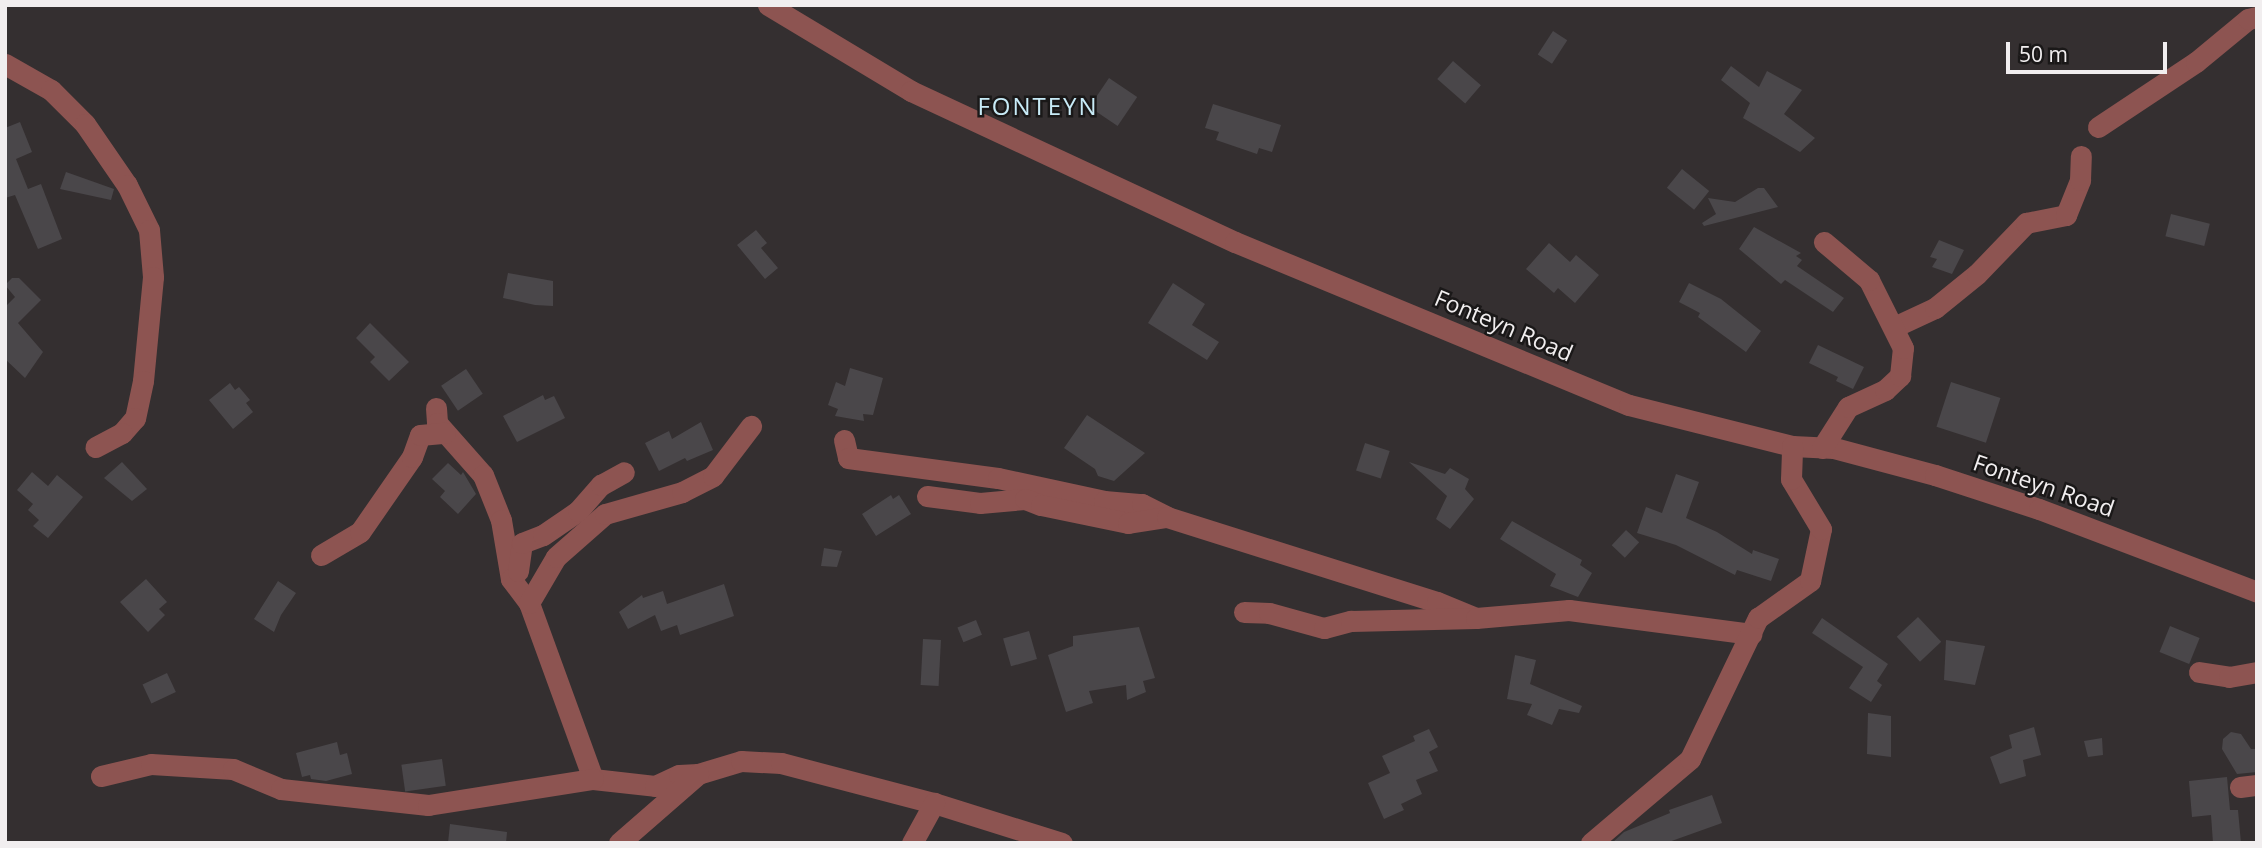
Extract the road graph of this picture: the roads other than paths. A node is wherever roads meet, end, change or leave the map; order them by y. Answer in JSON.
{"nodes":[{"id":1,"x":768,"y":5,"type":"edge"},
{"id":2,"x":2257,"y":17,"type":"edge"},
{"id":3,"x":5,"y":64,"type":"edge"},
{"id":4,"x":2098,"y":127,"type":"dead end"},
{"id":5,"x":2081,"y":156,"type":"dead end"},
{"id":6,"x":1824,"y":242,"type":"dead end"},
{"id":7,"x":1894,"y":327,"type":"junction"},
{"id":8,"x":436,"y":408,"type":"dead end"},
{"id":9,"x":751,"y":426,"type":"dead end"},
{"id":10,"x":445,"y":433,"type":"junction"},
{"id":11,"x":844,"y":440,"type":"dead end"},
{"id":12,"x":1792,"y":446,"type":"junction"},
{"id":13,"x":96,"y":447,"type":"dead end"},
{"id":14,"x":1822,"y":448,"type":"junction"},
{"id":15,"x":624,"y":472,"type":"dead end"},
{"id":16,"x":927,"y":496,"type":"dead end"},
{"id":17,"x":1167,"y":517,"type":"junction"},
{"id":18,"x":321,"y":555,"type":"dead end"},
{"id":19,"x":2257,"y":592,"type":"edge"},
{"id":20,"x":529,"y":603,"type":"junction"},
{"id":21,"x":1244,"y":612,"type":"dead end"},
{"id":22,"x":1476,"y":618,"type":"junction"},
{"id":23,"x":1751,"y":634,"type":"junction"},
{"id":24,"x":2199,"y":672,"type":"dead end"},
{"id":25,"x":2257,"y":672,"type":"edge"},
{"id":26,"x":698,"y":774,"type":"junction"},
{"id":27,"x":101,"y":776,"type":"dead end"},
{"id":28,"x":593,"y":779,"type":"junction"},
{"id":29,"x":934,"y":803,"type":"junction"},
{"id":30,"x":619,"y":843,"type":"edge"},
{"id":31,"x":912,"y":843,"type":"edge"},
{"id":32,"x":1062,"y":843,"type":"edge"},
{"id":33,"x":1591,"y":843,"type":"edge"}],
"edges":[{"from":1,"to":12,"type":"street","name":"Fonteyn Road"},
{"from":2,"to":4,"type":"street"},
{"from":3,"to":13,"type":"street"},
{"from":5,"to":7,"type":"street"},
{"from":6,"to":7,"type":"street"},
{"from":7,"to":14,"type":"street"},
{"from":8,"to":10,"type":"street"},
{"from":9,"to":20,"type":"street"},
{"from":10,"to":18,"type":"street"},
{"from":10,"to":20,"type":"street"},
{"from":11,"to":17,"type":"street"},
{"from":12,"to":14,"type":"street","name":"Fonteyn Road"},
{"from":12,"to":23,"type":"street"},
{"from":14,"to":19,"type":"street","name":"Fonteyn Road"},
{"from":15,"to":20,"type":"street"},
{"from":16,"to":17,"type":"street"},
{"from":17,"to":22,"type":"street"},
{"from":20,"to":28,"type":"street"},
{"from":21,"to":22,"type":"street"},
{"from":22,"to":23,"type":"street"},
{"from":23,"to":33,"type":"street"},
{"from":24,"to":25,"type":"street"},
{"from":26,"to":28,"type":"street"},
{"from":26,"to":29,"type":"street"},
{"from":26,"to":30,"type":"street"},
{"from":27,"to":28,"type":"street"},
{"from":29,"to":31,"type":"street"},
{"from":29,"to":32,"type":"street"}]}
